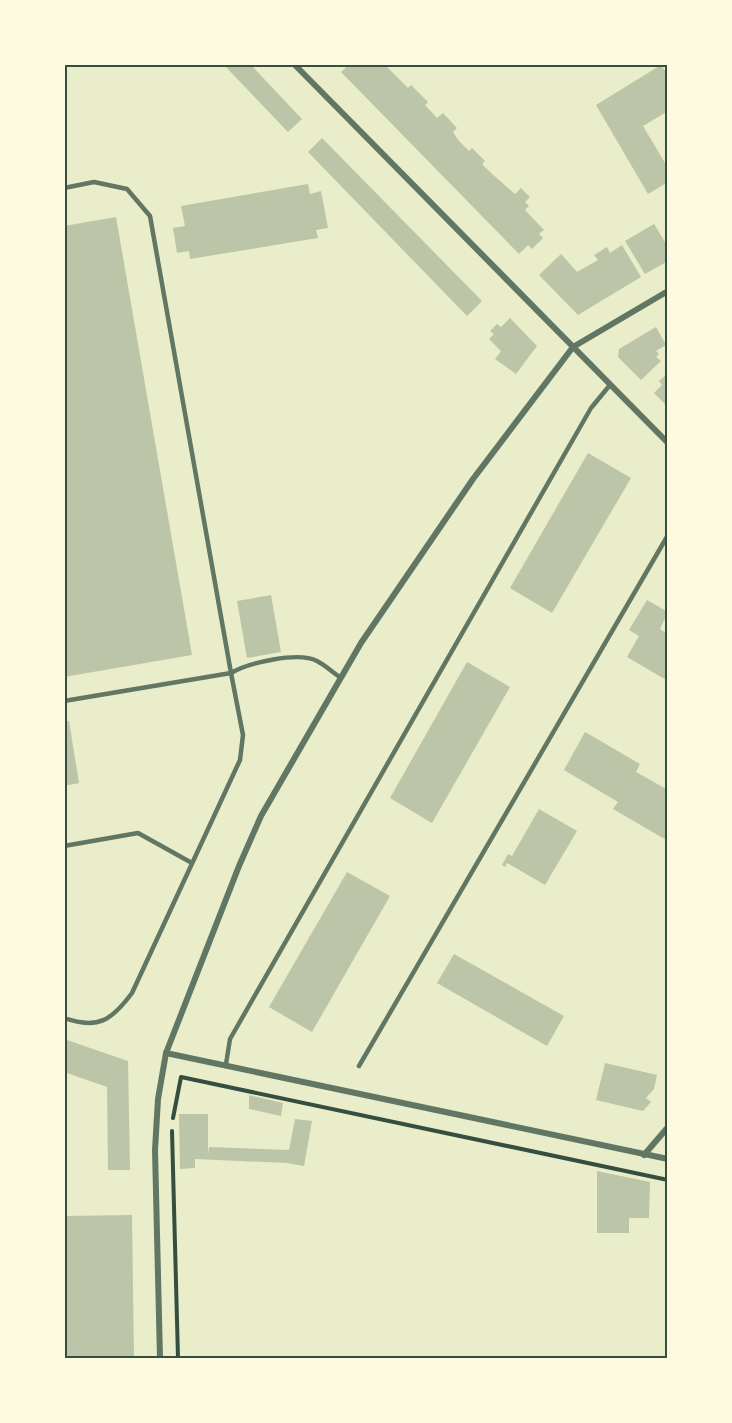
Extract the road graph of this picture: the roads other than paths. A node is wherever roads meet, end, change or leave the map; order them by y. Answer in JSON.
{"nodes":[{"id":1,"x":294,"y":64,"type":"edge"},
{"id":2,"x":64,"y":188,"type":"edge"},
{"id":3,"x":668,"y":291,"type":"edge"},
{"id":4,"x":573,"y":347,"type":"junction"},
{"id":5,"x":610,"y":385,"type":"junction"},
{"id":6,"x":668,"y":443,"type":"edge"},
{"id":7,"x":668,"y":535,"type":"edge"},
{"id":8,"x":231,"y":673,"type":"junction"},
{"id":9,"x":340,"y":677,"type":"junction"},
{"id":10,"x":64,"y":701,"type":"edge"},
{"id":11,"x":64,"y":846,"type":"edge"},
{"id":12,"x":192,"y":863,"type":"junction"},
{"id":13,"x":64,"y":1018,"type":"edge"},
{"id":14,"x":166,"y":1053,"type":"junction"},
{"id":15,"x":225,"y":1064,"type":"junction"},
{"id":16,"x":359,"y":1066,"type":"dead end"},
{"id":17,"x":668,"y":1127,"type":"edge"},
{"id":18,"x":644,"y":1155,"type":"junction"},
{"id":19,"x":668,"y":1160,"type":"edge"},
{"id":20,"x":160,"y":1359,"type":"edge"}],
"edges":[{"from":1,"to":4,"type":"street"},
{"from":2,"to":8,"type":"lane"},
{"from":3,"to":4,"type":"street"},
{"from":4,"to":5,"type":"street"},
{"from":4,"to":9,"type":"street"},
{"from":5,"to":6,"type":"street"},
{"from":5,"to":15,"type":"lane"},
{"from":7,"to":16,"type":"lane"},
{"from":8,"to":9,"type":"lane"},
{"from":8,"to":10,"type":"lane"},
{"from":8,"to":12,"type":"lane"},
{"from":9,"to":14,"type":"street"},
{"from":11,"to":12,"type":"lane"},
{"from":12,"to":13,"type":"lane"},
{"from":14,"to":15,"type":"street"},
{"from":14,"to":20,"type":"street"},
{"from":15,"to":18,"type":"street"},
{"from":17,"to":18,"type":"street"},
{"from":18,"to":19,"type":"street"}]}
